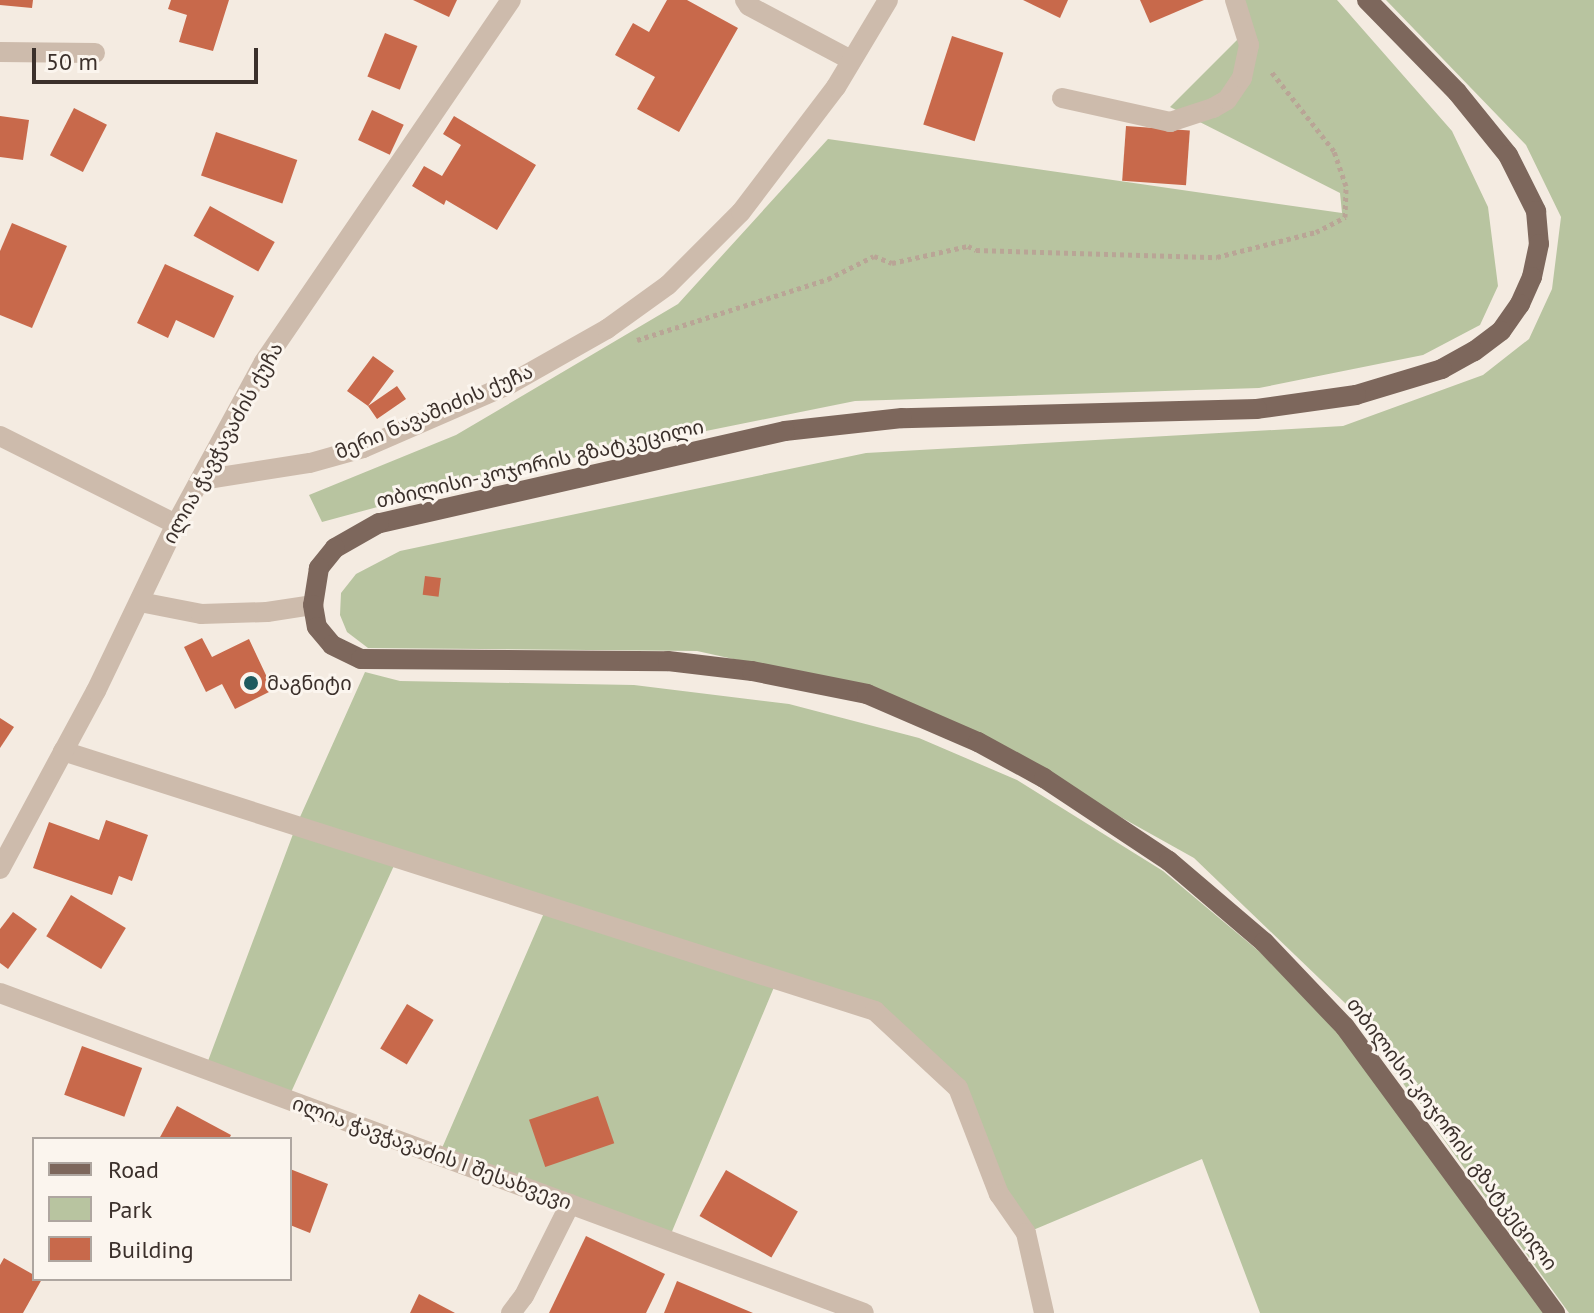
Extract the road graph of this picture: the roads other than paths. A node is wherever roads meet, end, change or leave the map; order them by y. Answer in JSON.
{"nodes":[{"id":1,"x":511,"y":0,"type":"edge"},
{"id":2,"x":745,"y":0,"type":"edge"},
{"id":3,"x":888,"y":0,"type":"edge"},
{"id":4,"x":1235,"y":0,"type":"edge"},
{"id":5,"x":1367,"y":0,"type":"edge"},
{"id":6,"x":0,"y":52,"type":"edge"},
{"id":7,"x":95,"y":53,"type":"dead end"},
{"id":8,"x":851,"y":60,"type":"junction"},
{"id":9,"x":1062,"y":98,"type":"dead end"},
{"id":10,"x":0,"y":436,"type":"edge"},
{"id":11,"x":201,"y":480,"type":"junction"},
{"id":12,"x":176,"y":524,"type":"junction"},
{"id":13,"x":140,"y":602,"type":"junction"},
{"id":14,"x":313,"y":605,"type":"junction"},
{"id":15,"x":63,"y":751,"type":"junction"},
{"id":16,"x":0,"y":869,"type":"edge"},
{"id":17,"x":0,"y":993,"type":"edge"},
{"id":18,"x":570,"y":1204,"type":"junction"},
{"id":19,"x":511,"y":1313,"type":"edge"},
{"id":20,"x":864,"y":1313,"type":"edge"},
{"id":21,"x":1044,"y":1313,"type":"edge"},
{"id":22,"x":1555,"y":1313,"type":"edge"}],
"edges":[{"from":1,"to":11,"type":"street","name":"ილია ჭავჭავაძის ქუჩა"},
{"from":2,"to":8,"type":"street"},
{"from":3,"to":8,"type":"street","name":"მერი ნავაშიძის ქუჩა"},
{"from":4,"to":9,"type":"street"},
{"from":5,"to":14,"type":"main road","name":"თბილისი-კოჯორის გზატკეცილი"},
{"from":6,"to":7,"type":"street"},
{"from":8,"to":11,"type":"street","name":"მერი ნავაშიძის ქუჩა"},
{"from":10,"to":12,"type":"street"},
{"from":11,"to":12,"type":"street","name":"ილია ჭავჭავაძის ქუჩა"},
{"from":12,"to":13,"type":"street","name":"ილია ჭავჭავაძის ქუჩა"},
{"from":13,"to":14,"type":"street"},
{"from":13,"to":15,"type":"street","name":"ილია ჭავჭავაძის ქუჩა"},
{"from":14,"to":22,"type":"main road","name":"თბილისი-კოჯორის გზატკეცილი"},
{"from":15,"to":16,"type":"street","name":"ილია ჭავჭავაძის ქუჩა"},
{"from":15,"to":21,"type":"street"},
{"from":17,"to":18,"type":"street","name":"ილია ჭავჭავაძის I შესახვევი"},
{"from":18,"to":19,"type":"street"},
{"from":18,"to":20,"type":"street","name":"ილია ჭავჭავაძის I შესახვევი"}]}
